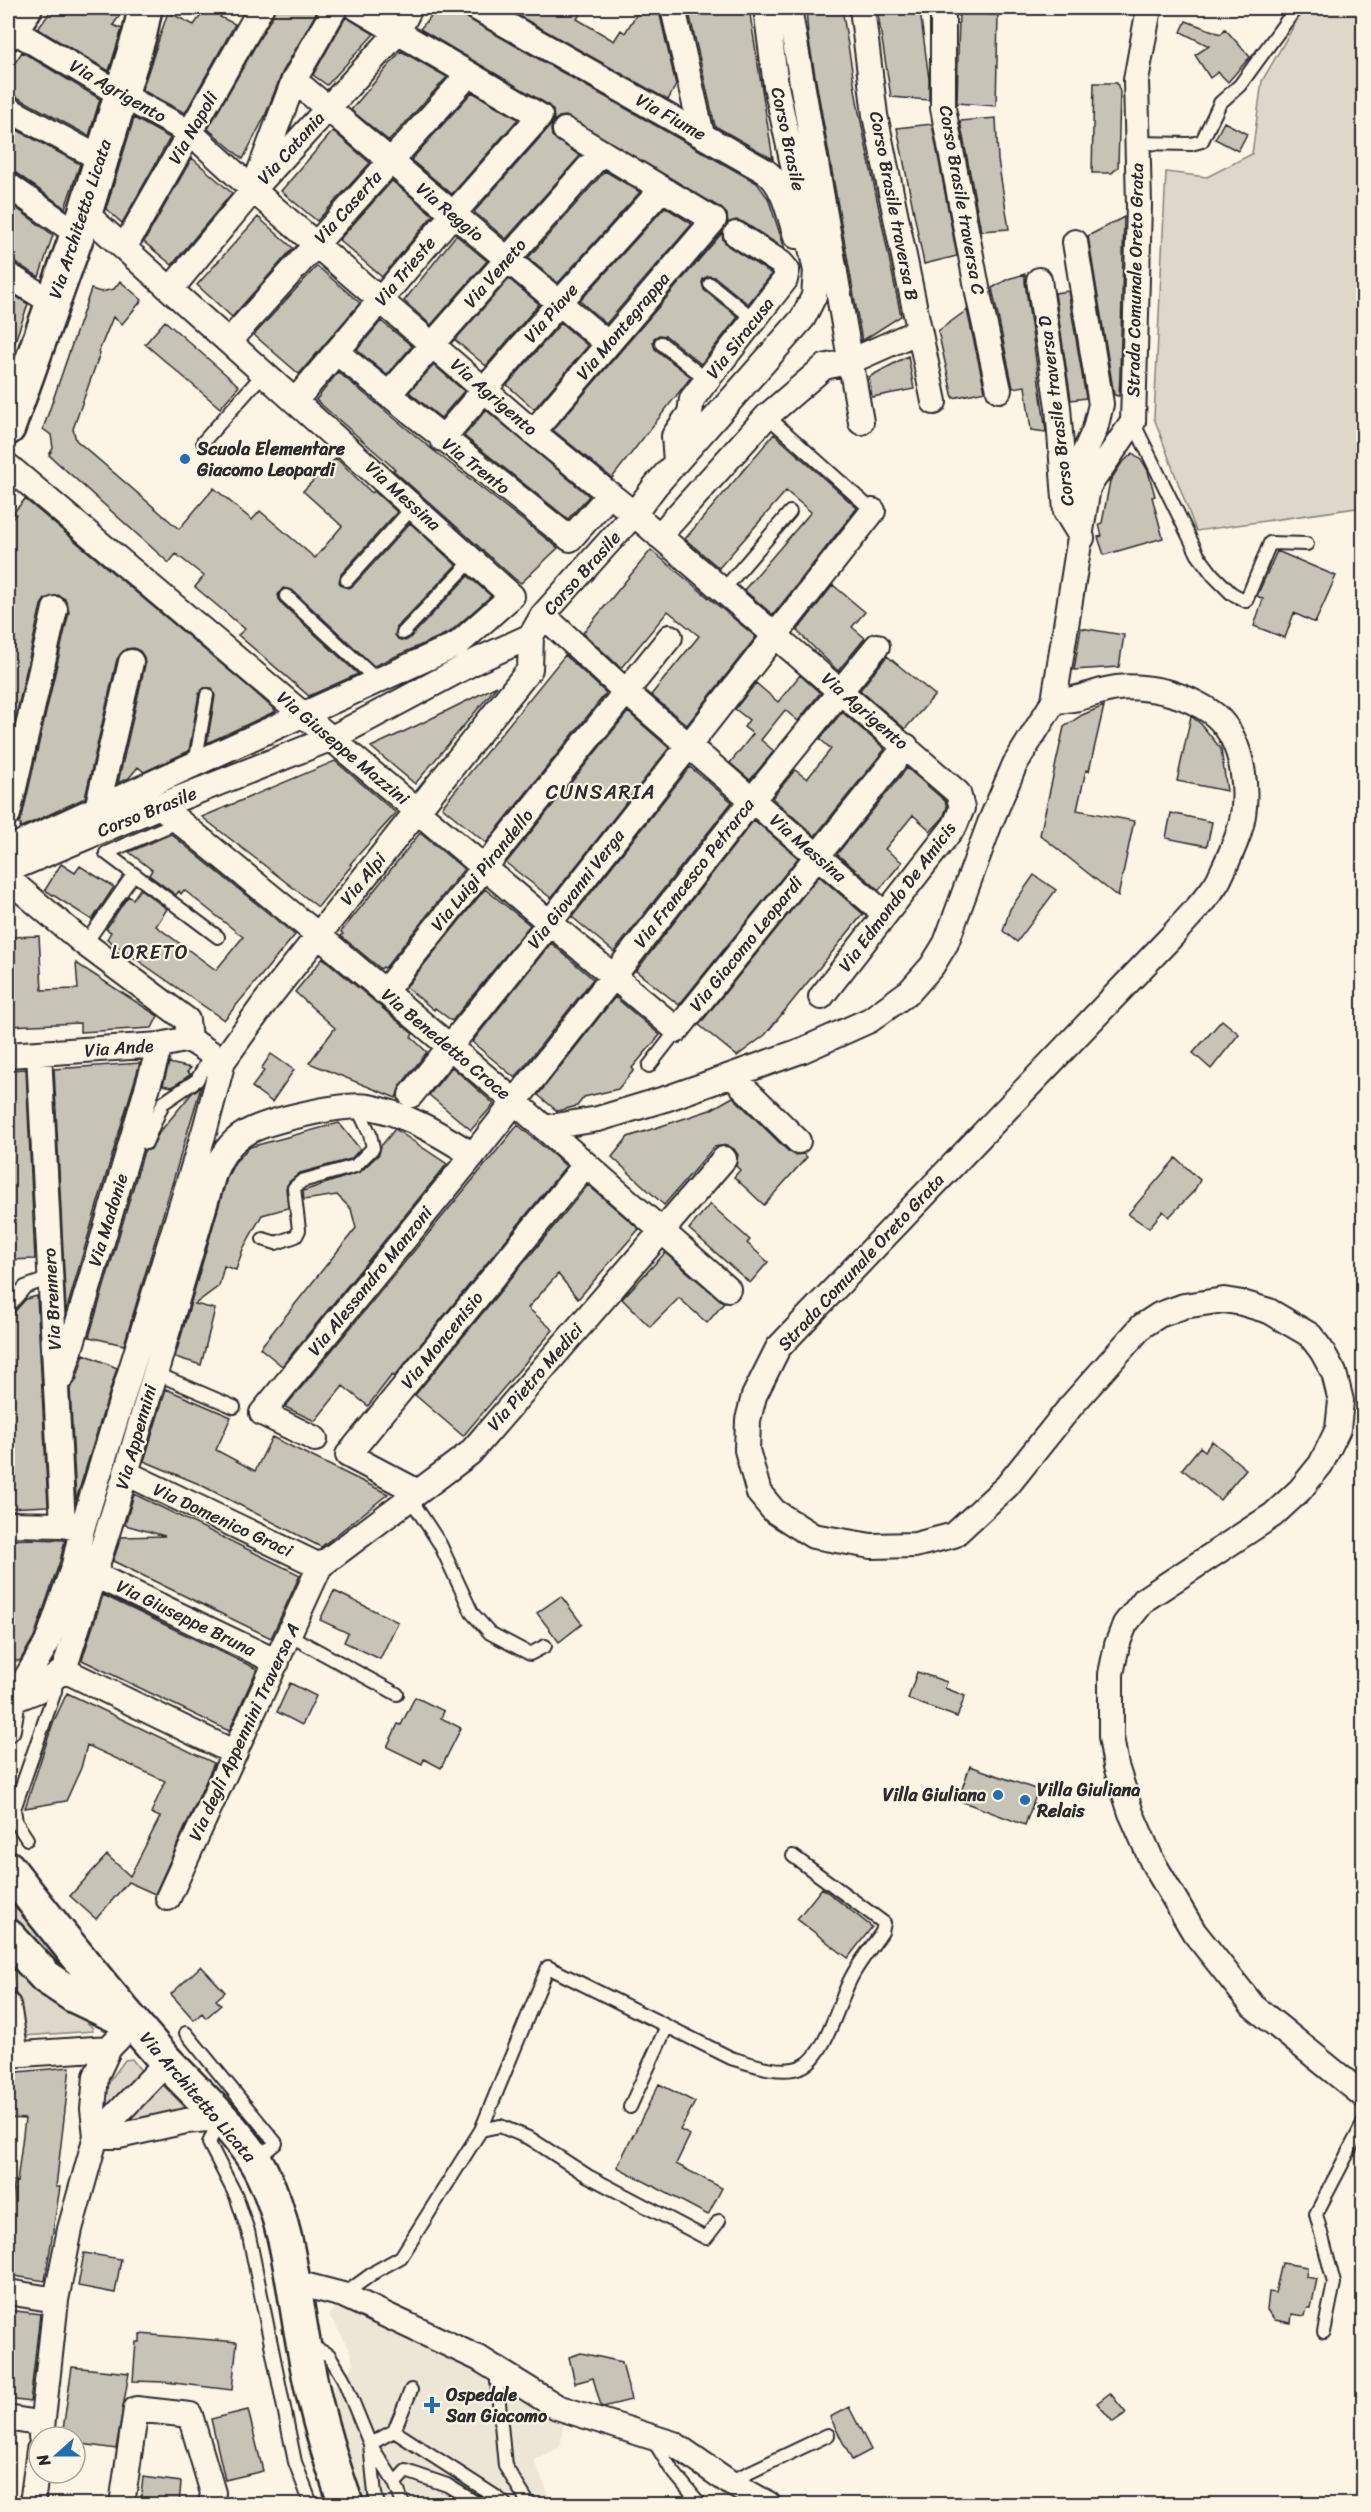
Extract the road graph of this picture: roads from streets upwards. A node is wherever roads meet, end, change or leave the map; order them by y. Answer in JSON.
{"nodes":[{"id":1,"x":146,"y":8,"type":"edge"},
{"id":2,"x":261,"y":8,"type":"edge"},
{"id":3,"x":334,"y":8,"type":"edge"},
{"id":4,"x":357,"y":8,"type":"edge"},
{"id":5,"x":410,"y":8,"type":"edge"},
{"id":6,"x":477,"y":8,"type":"edge"},
{"id":7,"x":673,"y":8,"type":"edge"},
{"id":8,"x":766,"y":8,"type":"edge"},
{"id":9,"x":789,"y":8,"type":"edge"},
{"id":10,"x":862,"y":8,"type":"edge"},
{"id":11,"x":943,"y":8,"type":"edge"},
{"id":12,"x":1149,"y":8,"type":"edge"},
{"id":13,"x":15,"y":23,"type":"edge"},
{"id":14,"x":398,"y":32,"type":"junction"},
{"id":15,"x":469,"y":74,"type":"junction"},
{"id":16,"x":294,"y":80,"type":"junction"},
{"id":17,"x":120,"y":94,"type":"junction"},
{"id":18,"x":327,"y":108,"type":"junction"},
{"id":19,"x":8,"y":109,"type":"edge"},
{"id":20,"x":566,"y":130,"type":"dead end"},
{"id":21,"x":191,"y":133,"type":"junction"},
{"id":22,"x":702,"y":135,"type":"junction"},
{"id":23,"x":602,"y":152,"type":"junction"},
{"id":24,"x":100,"y":159,"type":"junction"},
{"id":25,"x":389,"y":160,"type":"junction"},
{"id":26,"x":8,"y":185,"type":"edge"},
{"id":27,"x":662,"y":189,"type":"junction"},
{"id":28,"x":253,"y":190,"type":"junction"},
{"id":29,"x":453,"y":214,"type":"junction"},
{"id":30,"x":80,"y":223,"type":"junction"},
{"id":31,"x":736,"y":234,"type":"dead end"},
{"id":32,"x":1075,"y":242,"type":"dead end"},
{"id":33,"x":316,"y":243,"type":"junction"},
{"id":34,"x":124,"y":248,"type":"junction"},
{"id":35,"x":507,"y":259,"type":"junction"},
{"id":36,"x":816,"y":271,"type":"junction"},
{"id":37,"x":8,"y":275,"type":"edge"},
{"id":38,"x":1039,"y":280,"type":"dead end"},
{"id":39,"x":171,"y":289,"type":"junction"},
{"id":40,"x":381,"y":299,"type":"junction"},
{"id":41,"x":53,"y":303,"type":"junction"},
{"id":42,"x":559,"y":303,"type":"junction"},
{"id":43,"x":919,"y":331,"type":"junction"},
{"id":44,"x":229,"y":341,"type":"junction"},
{"id":45,"x":607,"y":343,"type":"junction"},
{"id":46,"x":432,"y":344,"type":"junction"},
{"id":47,"x":336,"y":352,"type":"junction"},
{"id":48,"x":851,"y":361,"type":"junction"},
{"id":49,"x":485,"y":390,"type":"junction"},
{"id":50,"x":999,"y":390,"type":"dead end"},
{"id":51,"x":388,"y":395,"type":"junction"},
{"id":52,"x":295,"y":400,"type":"junction"},
{"id":53,"x":934,"y":402,"type":"dead end"},
{"id":54,"x":861,"y":422,"type":"dead end"},
{"id":55,"x":8,"y":428,"type":"edge"},
{"id":56,"x":533,"y":432,"type":"junction"},
{"id":57,"x":442,"y":439,"type":"junction"},
{"id":58,"x":676,"y":462,"type":"junction"},
{"id":59,"x":8,"y":466,"type":"edge"},
{"id":60,"x":1088,"y":487,"type":"junction"},
{"id":61,"x":610,"y":494,"type":"junction"},
{"id":62,"x":873,"y":512,"type":"road end"},
{"id":63,"x":634,"y":514,"type":"junction"},
{"id":64,"x":659,"y":536,"type":"junction"},
{"id":65,"x":1082,"y":538,"type":"junction"},
{"id":66,"x":55,"y":609,"type":"dead end"},
{"id":67,"x":543,"y":615,"type":"junction"},
{"id":68,"x":531,"y":636,"type":"junction"},
{"id":69,"x":777,"y":636,"type":"junction"},
{"id":70,"x":670,"y":637,"type":"dead end"},
{"id":71,"x":877,"y":646,"type":"dead end"},
{"id":72,"x":130,"y":662,"type":"dead end"},
{"id":73,"x":841,"y":690,"type":"junction"},
{"id":74,"x":626,"y":692,"type":"junction"},
{"id":75,"x":1054,"y":701,"type":"junction"},
{"id":76,"x":304,"y":715,"type":"junction"},
{"id":77,"x":332,"y":738,"type":"junction"},
{"id":78,"x":689,"y":746,"type":"junction"},
{"id":79,"x":906,"y":746,"type":"junction"},
{"id":80,"x":958,"y":793,"type":"joint"},
{"id":81,"x":752,"y":800,"type":"junction"},
{"id":82,"x":160,"y":806,"type":"junction"},
{"id":83,"x":97,"y":809,"type":"junction"},
{"id":84,"x":418,"y":811,"type":"junction"},
{"id":85,"x":8,"y":814,"type":"edge"},
{"id":86,"x":8,"y":849,"type":"edge"},
{"id":87,"x":818,"y":856,"type":"junction"},
{"id":88,"x":484,"y":867,"type":"junction"},
{"id":89,"x":8,"y":870,"type":"edge"},
{"id":90,"x":8,"y":879,"type":"edge"},
{"id":91,"x":885,"y":914,"type":"junction"},
{"id":92,"x":550,"y":922,"type":"junction"},
{"id":93,"x":318,"y":935,"type":"junction"},
{"id":94,"x":613,"y":976,"type":"junction"},
{"id":95,"x":384,"y":992,"type":"junction"},
{"id":96,"x":821,"y":997,"type":"dead end"},
{"id":97,"x":677,"y":1030,"type":"joint"},
{"id":98,"x":189,"y":1039,"type":"junction"},
{"id":99,"x":160,"y":1045,"type":"junction"},
{"id":100,"x":450,"y":1047,"type":"junction"},
{"id":101,"x":39,"y":1053,"type":"junction"},
{"id":102,"x":8,"y":1055,"type":"edge"},
{"id":103,"x":217,"y":1057,"type":"junction"},
{"id":104,"x":732,"y":1076,"type":"junction"},
{"id":105,"x":411,"y":1095,"type":"dead end"},
{"id":106,"x":515,"y":1102,"type":"junction"},
{"id":107,"x":544,"y":1128,"type":"junction"},
{"id":108,"x":205,"y":1129,"type":"joint"},
{"id":109,"x":798,"y":1141,"type":"dead end"},
{"id":110,"x":473,"y":1155,"type":"junction"},
{"id":111,"x":724,"y":1159,"type":"dead end"},
{"id":112,"x":586,"y":1164,"type":"junction"},
{"id":113,"x":661,"y":1230,"type":"junction"},
{"id":114,"x":728,"y":1288,"type":"dead end"},
{"id":115,"x":57,"y":1394,"type":"junction"},
{"id":116,"x":315,"y":1439,"type":"dead end"},
{"id":117,"x":126,"y":1473,"type":"junction"},
{"id":118,"x":414,"y":1495,"type":"junction"},
{"id":119,"x":8,"y":1524,"type":"edge"},
{"id":120,"x":73,"y":1527,"type":"junction"},
{"id":121,"x":320,"y":1566,"type":"junction"},
{"id":122,"x":95,"y":1575,"type":"junction"},
{"id":123,"x":276,"y":1662,"type":"junction"},
{"id":124,"x":60,"y":1674,"type":"junction"},
{"id":125,"x":13,"y":1700,"type":"junction"},
{"id":126,"x":8,"y":1729,"type":"edge"},
{"id":127,"x":235,"y":1754,"type":"junction"},
{"id":128,"x":8,"y":1868,"type":"edge"},
{"id":129,"x":168,"y":1898,"type":"dead end"},
{"id":130,"x":8,"y":1936,"type":"edge"},
{"id":131,"x":8,"y":2005,"type":"edge"},
{"id":132,"x":133,"y":2023,"type":"junction"},
{"id":133,"x":109,"y":2048,"type":"junction"},
{"id":134,"x":12,"y":2055,"type":"edge"},
{"id":135,"x":167,"y":2062,"type":"junction"},
{"id":136,"x":1364,"y":2096,"type":"edge"},
{"id":137,"x":219,"y":2118,"type":"junction"},
{"id":138,"x":96,"y":2136,"type":"junction"},
{"id":139,"x":293,"y":2282,"type":"junction"},
{"id":140,"x":8,"y":2292,"type":"edge"},
{"id":141,"x":56,"y":2300,"type":"junction"},
{"id":142,"x":8,"y":2418,"type":"edge"},
{"id":143,"x":28,"y":2425,"type":"edge"},
{"id":144,"x":43,"y":2425,"type":"edge"},
{"id":145,"x":35,"y":2485,"type":"edge"},
{"id":146,"x":32,"y":2505,"type":"edge"},
{"id":147,"x":122,"y":2505,"type":"edge"},
{"id":148,"x":211,"y":2505,"type":"edge"},
{"id":149,"x":345,"y":2505,"type":"edge"},
{"id":150,"x":768,"y":2505,"type":"edge"}],
"edges":[{"from":1,"to":17,"type":"street","name":"Via Architetto Licata"},
{"from":2,"to":21,"type":"street","name":"Via Napoli"},
{"from":3,"to":16,"type":"street"},
{"from":4,"to":14,"type":"street"},
{"from":5,"to":14,"type":"street","name":"Via Catania"},
{"from":6,"to":22,"type":"street","name":"Via Fiume"},
{"from":7,"to":22,"type":"street"},
{"from":8,"to":36,"type":"street","name":"Corso Brasile"},
{"from":9,"to":48,"type":"street","name":"Corso Brasile"},
{"from":10,"to":43,"type":"street","name":"Corso Brasile traversa B"},
{"from":11,"to":50,"type":"street","name":"Corso Brasile traversa C"},
{"from":12,"to":60,"type":"street","name":"Strada Comunale Oreto Grata"},
{"from":13,"to":17,"type":"street","name":"Via Agrigento"},
{"from":14,"to":15,"type":"street"},
{"from":14,"to":18,"type":"street","name":"Via Catania"},
{"from":15,"to":25,"type":"street","name":"Via Caserta"},
{"from":15,"to":29,"type":"street","name":"Via Trieste"},
{"from":16,"to":18,"type":"street","name":"Via Reggio"},
{"from":16,"to":28,"type":"street"},
{"from":17,"to":21,"type":"street","name":"Via Agrigento"},
{"from":17,"to":24,"type":"street","name":"Via Architetto Licata"},
{"from":18,"to":25,"type":"street","name":"Via Reggio"},
{"from":18,"to":28,"type":"street","name":"Via Catania"},
{"from":19,"to":24,"type":"street"},
{"from":20,"to":23,"type":"street"},
{"from":21,"to":28,"type":"street","name":"Via Agrigento"},
{"from":21,"to":34,"type":"street","name":"Via Napoli"},
{"from":22,"to":36,"type":"street","name":"Via Fiume"},
{"from":23,"to":27,"type":"street"},
{"from":23,"to":35,"type":"street","name":"Via Veneto"},
{"from":24,"to":30,"type":"street","name":"Via Architetto Licata"},
{"from":25,"to":29,"type":"street","name":"Via Reggio"},
{"from":25,"to":33,"type":"street","name":"Via Caserta"},
{"from":26,"to":30,"type":"street","name":"Via Messina"},
{"from":27,"to":42,"type":"street","name":"Via Piave"},
{"from":27,"to":45,"type":"street","name":"Via Montegrappa"},
{"from":28,"to":33,"type":"street","name":"Via Agrigento"},
{"from":28,"to":39,"type":"street","name":"Via Catania"},
{"from":29,"to":35,"type":"street","name":"Via Reggio"},
{"from":29,"to":40,"type":"street","name":"Via Trieste"},
{"from":30,"to":34,"type":"street","name":"Via Messina"},
{"from":30,"to":41,"type":"street","name":"Via Architetto Licata"},
{"from":31,"to":58,"type":"street","name":"Via Siracusa"},
{"from":32,"to":60,"type":"street"},
{"from":33,"to":40,"type":"street","name":"Via Agrigento"},
{"from":33,"to":44,"type":"street","name":"Via Caserta"},
{"from":34,"to":39,"type":"street","name":"Via Messina"},
{"from":35,"to":42,"type":"street","name":"Via Reggio"},
{"from":35,"to":46,"type":"street","name":"Via Veneto"},
{"from":36,"to":58,"type":"street","name":"Corso Brasile"},
{"from":37,"to":41,"type":"street"},
{"from":38,"to":65,"type":"street","name":"Corso Brasile traversa D"},
{"from":39,"to":44,"type":"street","name":"Via Messina"},
{"from":40,"to":46,"type":"street","name":"Via Agrigento"},
{"from":40,"to":47,"type":"street","name":"Via Trieste"},
{"from":41,"to":55,"type":"street","name":"Via Architetto Licata"},
{"from":42,"to":45,"type":"street","name":"Via Reggio"},
{"from":42,"to":49,"type":"street","name":"Via Piave"},
{"from":43,"to":48,"type":"street"},
{"from":43,"to":53,"type":"street","name":"Corso Brasile traversa B"},
{"from":44,"to":52,"type":"street","name":"Via Messina"},
{"from":45,"to":56,"type":"street","name":"Via Montegrappa"},
{"from":46,"to":49,"type":"street","name":"Via Agrigento"},
{"from":46,"to":51,"type":"street","name":"Via Veneto"},
{"from":47,"to":51,"type":"street","name":"Via Trento"},
{"from":47,"to":52,"type":"street","name":"Via Trieste"},
{"from":48,"to":54,"type":"street","name":"Corso Brasile"},
{"from":48,"to":64,"type":"street"},
{"from":49,"to":56,"type":"street","name":"Via Agrigento"},
{"from":49,"to":57,"type":"street","name":"Via Piave"},
{"from":51,"to":57,"type":"street","name":"Via Trento"},
{"from":52,"to":76,"type":"street","name":"Via Messina"},
{"from":56,"to":61,"type":"street","name":"Via Agrigento"},
{"from":57,"to":61,"type":"street","name":"Via Trento"},
{"from":58,"to":63,"type":"street","name":"Corso Brasile"},
{"from":59,"to":76,"type":"street","name":"Via Giuseppe Mazzini"},
{"from":60,"to":65,"type":"street","name":"Strada Comunale Oreto Grata"},
{"from":61,"to":63,"type":"street","name":"Via Agrigento"},
{"from":62,"to":69,"type":"street","name":"Via Giovanni Verga"},
{"from":63,"to":64,"type":"street","name":"Via Agrigento"},
{"from":63,"to":67,"type":"street","name":"Corso Brasile"},
{"from":64,"to":69,"type":"street","name":"Via Agrigento"},
{"from":65,"to":75,"type":"street","name":"Strada Comunale Oreto Grata"},
{"from":66,"to":85,"type":"street"},
{"from":67,"to":68,"type":"street","name":"Corso Brasile"},
{"from":67,"to":74,"type":"street","name":"Via Messina"},
{"from":68,"to":77,"type":"street","name":"Corso Brasile"},
{"from":68,"to":84,"type":"street","name":"Via Alpi"},
{"from":69,"to":73,"type":"street","name":"Via Agrigento"},
{"from":69,"to":78,"type":"street","name":"Via Giovanni Verga"},
{"from":70,"to":74,"type":"street","name":"Via Luigi Pirandello"},
{"from":71,"to":73,"type":"street","name":"Via Francesco Petrarca"},
{"from":72,"to":83,"type":"street"},
{"from":73,"to":79,"type":"street","name":"Via Agrigento"},
{"from":73,"to":81,"type":"street","name":"Via Francesco Petrarca"},
{"from":74,"to":78,"type":"street","name":"Via Messina"},
{"from":74,"to":88,"type":"street","name":"Via Luigi Pirandello"},
{"from":75,"to":104,"type":"street"},
{"from":75,"to":136,"type":"street","name":"Strada Comunale Oreto Grata"},
{"from":76,"to":77,"type":"street","name":"Via Giuseppe Mazzini"},
{"from":76,"to":83,"type":"street","name":"Corso Brasile"},
{"from":77,"to":82,"type":"street","name":"Corso Brasile"},
{"from":77,"to":84,"type":"street","name":"Via Giuseppe Mazzini"},
{"from":78,"to":81,"type":"street","name":"Via Messina"},
{"from":78,"to":92,"type":"street","name":"Via Giovanni Verga"},
{"from":79,"to":80,"type":"street","name":"Via Agrigento"},
{"from":79,"to":87,"type":"street","name":"Via Giacomo Leopardi"},
{"from":80,"to":91,"type":"street","name":"Via Edmondo De Amicis"},
{"from":81,"to":87,"type":"street","name":"Via Messina"},
{"from":81,"to":94,"type":"street","name":"Via Francesco Petrarca"},
{"from":82,"to":89,"type":"street","name":"Corso Brasile"},
{"from":82,"to":93,"type":"street","name":"Via Benedetto Croce"},
{"from":83,"to":86,"type":"street","name":"Corso Brasile"},
{"from":84,"to":88,"type":"street","name":"Via Giuseppe Mazzini"},
{"from":84,"to":93,"type":"street","name":"Via Alpi"},
{"from":87,"to":91,"type":"street","name":"Via Messina"},
{"from":87,"to":97,"type":"street","name":"Via Giacomo Leopardi"},
{"from":88,"to":92,"type":"street","name":"Via Giuseppe Mazzini"},
{"from":88,"to":95,"type":"street","name":"Via Luigi Pirandello"},
{"from":90,"to":98,"type":"street"},
{"from":91,"to":96,"type":"street","name":"Via Edmondo De Amicis"},
{"from":92,"to":94,"type":"street","name":"Via Giuseppe Mazzini"},
{"from":92,"to":100,"type":"street","name":"Via Giovanni Verga"},
{"from":93,"to":95,"type":"street","name":"Via Benedetto Croce"},
{"from":93,"to":103,"type":"street","name":"Via Alpi"},
{"from":94,"to":97,"type":"street","name":"Via Giuseppe Mazzini"},
{"from":94,"to":106,"type":"street","name":"Via Francesco Petrarca"},
{"from":95,"to":100,"type":"street","name":"Via Benedetto Croce"},
{"from":98,"to":99,"type":"street","name":"Via Ande"},
{"from":98,"to":103,"type":"street"},
{"from":99,"to":101,"type":"street","name":"Via Ande"},
{"from":99,"to":115,"type":"street","name":"Via Madonie"},
{"from":100,"to":105,"type":"street","name":"Via Giovanni Verga"},
{"from":100,"to":106,"type":"street","name":"Via Benedetto Croce"},
{"from":101,"to":102,"type":"street","name":"Via Ande"},
{"from":101,"to":115,"type":"street","name":"Via Brennero"},
{"from":103,"to":108,"type":"street","name":"Via Alpi"},
{"from":104,"to":107,"type":"street"},
{"from":104,"to":109,"type":"street"},
{"from":106,"to":107,"type":"street","name":"Via Benedetto Croce"},
{"from":106,"to":110,"type":"street","name":"Via Alessandro Manzoni"},
{"from":107,"to":112,"type":"street","name":"Via Benedetto Croce"},
{"from":108,"to":120,"type":"street","name":"Via Appennini"},
{"from":110,"to":116,"type":"street","name":"Via Alessandro Manzoni"},
{"from":110,"to":117,"type":"street","name":"Via Appennini"},
{"from":111,"to":113,"type":"street","name":"Via Pietro Medici"},
{"from":112,"to":113,"type":"street","name":"Via Benedetto Croce"},
{"from":112,"to":118,"type":"street","name":"Via Moncenisio"},
{"from":113,"to":114,"type":"street","name":"Via Benedetto Croce"},
{"from":113,"to":118,"type":"street","name":"Via Pietro Medici"},
{"from":115,"to":120,"type":"street","name":"Via Brennero"},
{"from":117,"to":121,"type":"street","name":"Via Domenico Graci"},
{"from":117,"to":122,"type":"street","name":"Via Appennini"},
{"from":118,"to":121,"type":"street","name":"Via Pietro Medici"},
{"from":119,"to":120,"type":"street"},
{"from":120,"to":125,"type":"street","name":"Via Appennini"},
{"from":121,"to":123,"type":"street","name":"Via degli Appennini Traversa A"},
{"from":122,"to":123,"type":"street","name":"Via Giuseppe Bruna"},
{"from":122,"to":124,"type":"street","name":"Via Appennini"},
{"from":123,"to":127,"type":"street","name":"Via degli Appennini Traversa A"},
{"from":124,"to":125,"type":"street"},
{"from":124,"to":127,"type":"street"},
{"from":125,"to":126,"type":"street","name":"Via Appennini"},
{"from":127,"to":129,"type":"street","name":"Via degli Appennini Traversa A"},
{"from":128,"to":132,"type":"street","name":"Via Architetto Licata"},
{"from":130,"to":132,"type":"street"},
{"from":131,"to":134,"type":"street"},
{"from":132,"to":133,"type":"street"},
{"from":132,"to":135,"type":"street","name":"Via Architetto Licata"},
{"from":133,"to":134,"type":"street"},
{"from":133,"to":138,"type":"street"},
{"from":135,"to":137,"type":"street","name":"Via Architetto Licata"},
{"from":135,"to":138,"type":"street"},
{"from":137,"to":138,"type":"street"},
{"from":137,"to":139,"type":"street","name":"Via Architetto Licata"},
{"from":138,"to":141,"type":"street"},
{"from":139,"to":149,"type":"street","name":"Via Architetto Licata"},
{"from":139,"to":150,"type":"street"},
{"from":140,"to":141,"type":"street"},
{"from":141,"to":144,"type":"street"},
{"from":142,"to":143,"type":"street"},
{"from":145,"to":146,"type":"street"},
{"from":147,"to":148,"type":"street"}]}
